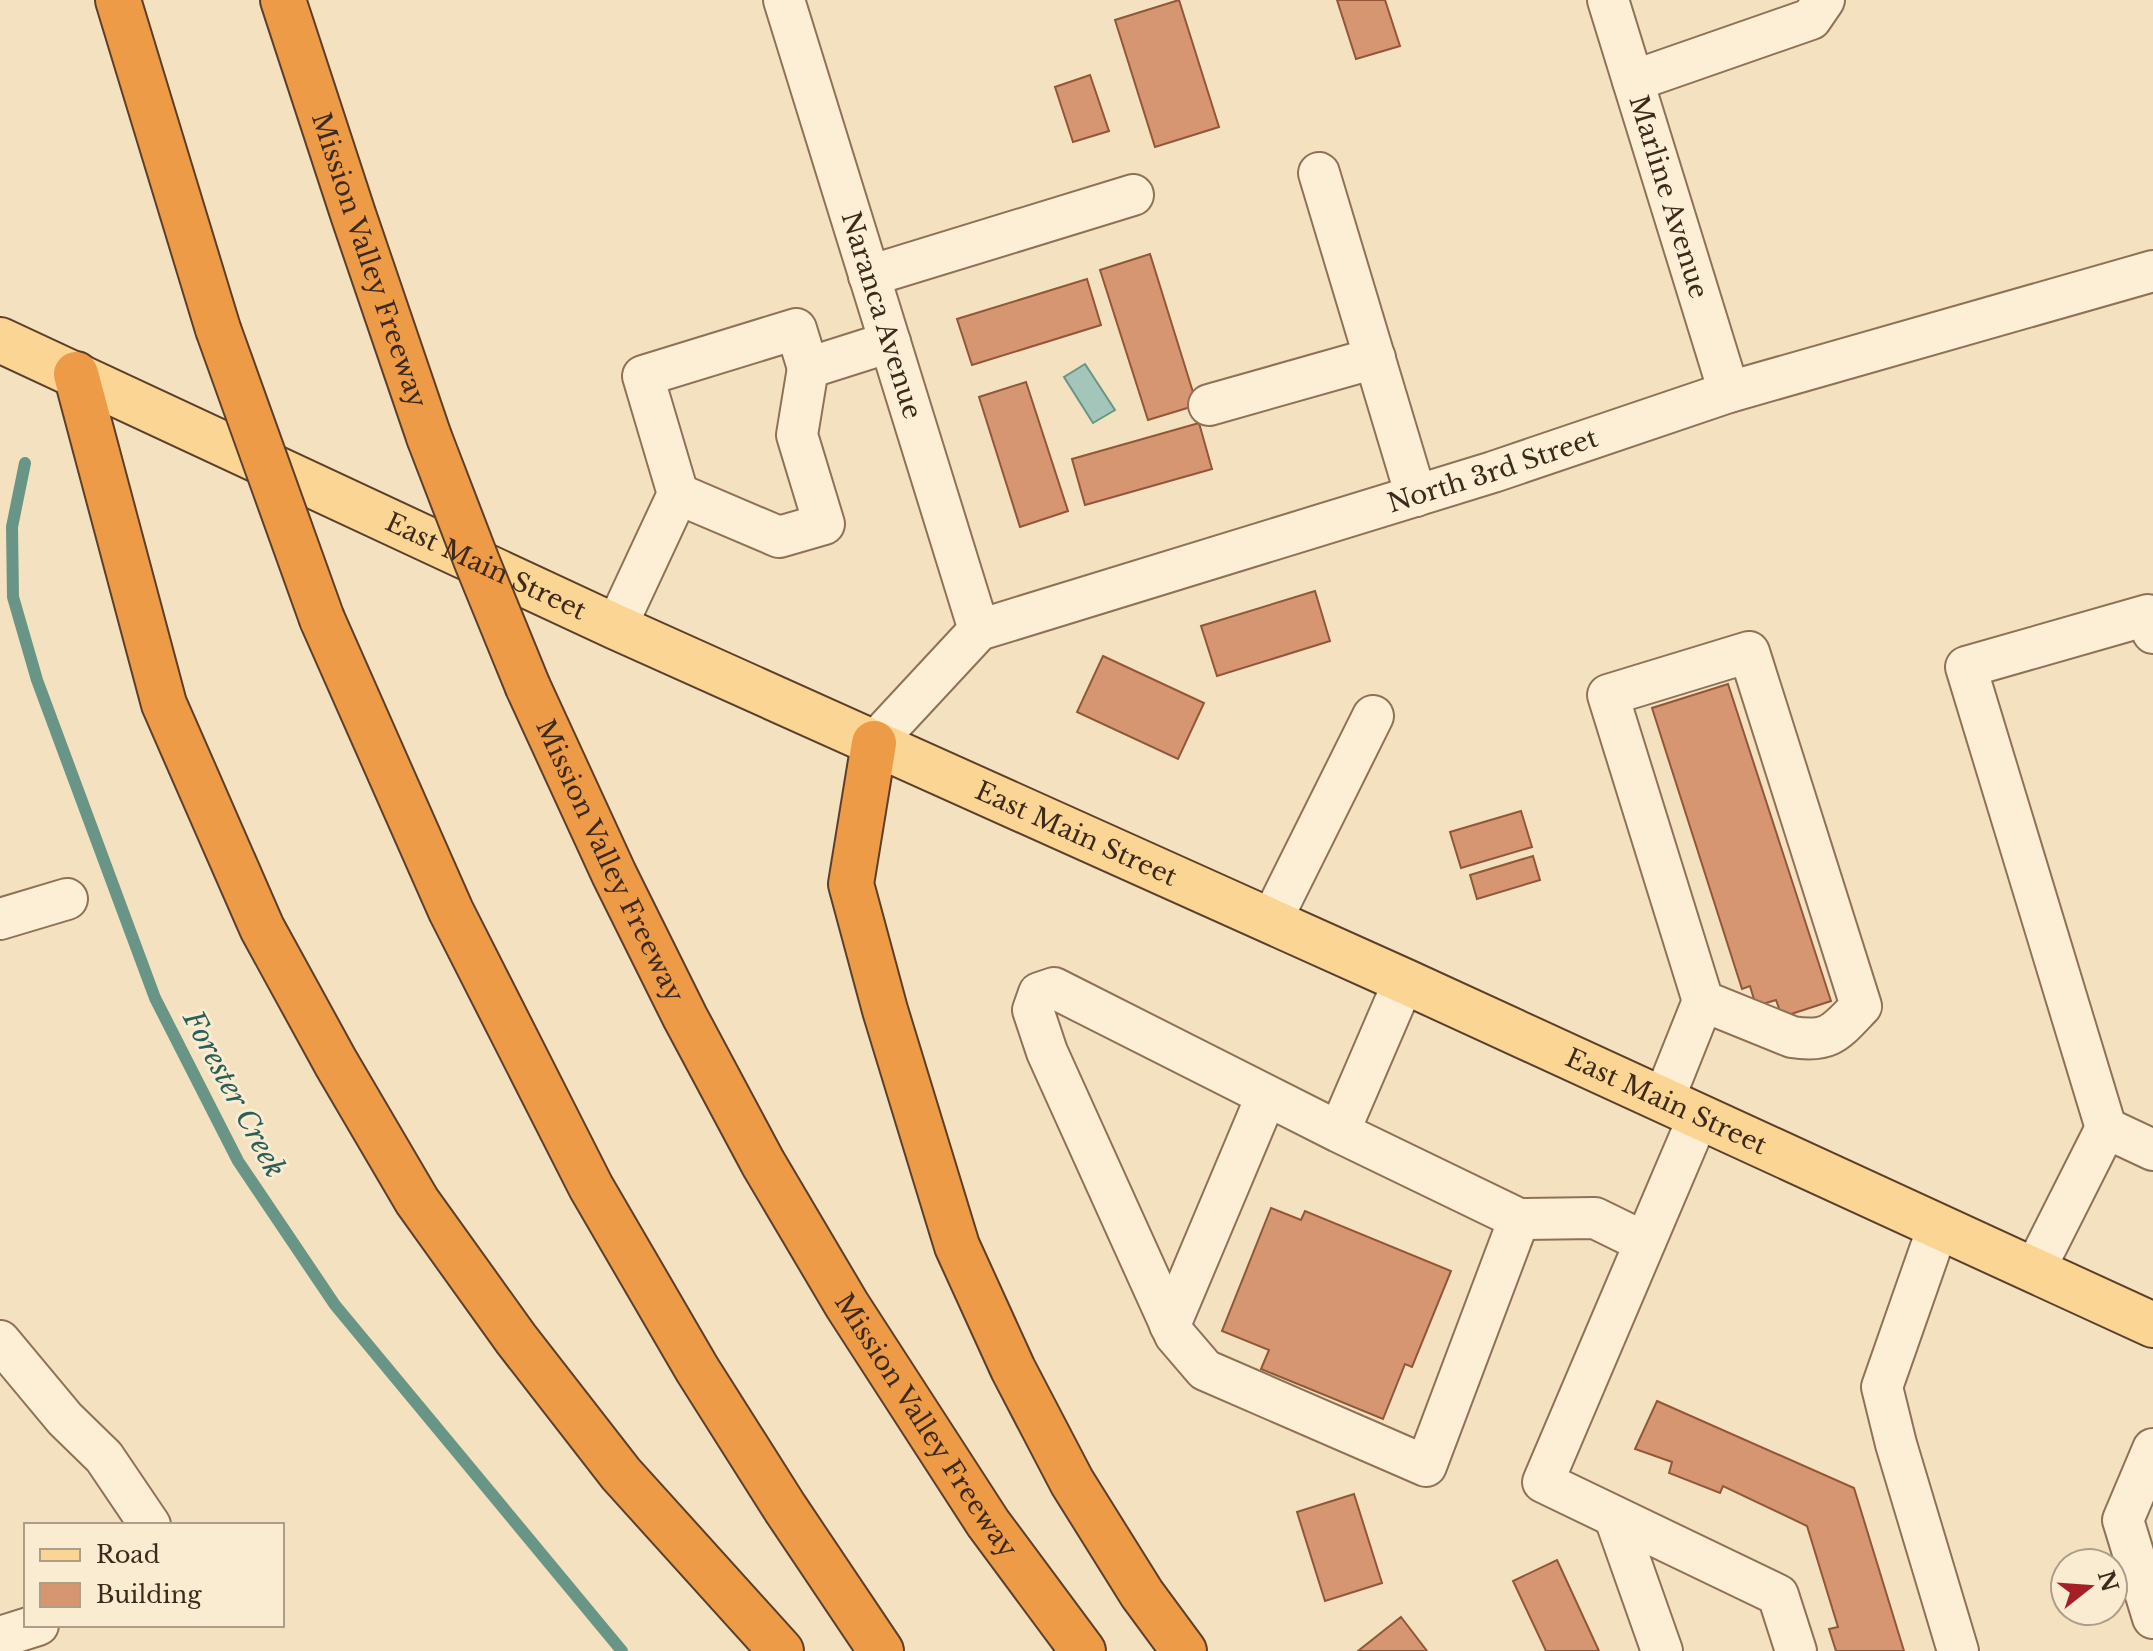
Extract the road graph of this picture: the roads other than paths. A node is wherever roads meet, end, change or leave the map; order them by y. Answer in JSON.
{"nodes":[{"id":1,"x":118,"y":0,"type":"edge"},
{"id":2,"x":283,"y":0,"type":"edge"},
{"id":3,"x":784,"y":0,"type":"edge"},
{"id":4,"x":1608,"y":0,"type":"edge"},
{"id":5,"x":1824,"y":0,"type":"edge"},
{"id":6,"x":1633,"y":81,"type":"junction"},
{"id":7,"x":1319,"y":173,"type":"dead end"},
{"id":8,"x":1133,"y":195,"type":"dead end"},
{"id":9,"x":869,"y":276,"type":"junction"},
{"id":10,"x":2150,"y":283,"type":"edge"},
{"id":11,"x":0,"y":340,"type":"edge"},
{"id":12,"x":890,"y":342,"type":"junction"},
{"id":13,"x":1375,"y":358,"type":"junction"},
{"id":14,"x":808,"y":368,"type":"junction"},
{"id":15,"x":76,"y":374,"type":"junction"},
{"id":16,"x":1729,"y":392,"type":"junction"},
{"id":17,"x":1209,"y":405,"type":"dead end"},
{"id":18,"x":678,"y":494,"type":"junction"},
{"id":19,"x":1416,"y":496,"type":"junction"},
{"id":20,"x":616,"y":627,"type":"junction"},
{"id":21,"x":979,"y":630,"type":"junction"},
{"id":22,"x":2153,"y":633,"type":"edge"},
{"id":23,"x":1373,"y":716,"type":"dead end"},
{"id":24,"x":874,"y":743,"type":"junction"},
{"id":25,"x":67,"y":899,"type":"dead end"},
{"id":26,"x":0,"y":919,"type":"edge"},
{"id":27,"x":1271,"y":921,"type":"junction"},
{"id":28,"x":1404,"y":981,"type":"junction"},
{"id":29,"x":1703,"y":1001,"type":"junction"},
{"id":30,"x":1266,"y":1097,"type":"junction"},
{"id":31,"x":1680,"y":1109,"type":"junction"},
{"id":32,"x":2106,"y":1128,"type":"junction"},
{"id":33,"x":1339,"y":1132,"type":"junction"},
{"id":34,"x":2153,"y":1150,"type":"edge"},
{"id":35,"x":1519,"y":1219,"type":"junction"},
{"id":36,"x":1938,"y":1227,"type":"junction"},
{"id":37,"x":1644,"y":1242,"type":"junction"},
{"id":38,"x":2034,"y":1271,"type":"junction"},
{"id":39,"x":1170,"y":1325,"type":"junction"},
{"id":40,"x":2153,"y":1325,"type":"edge"},
{"id":41,"x":0,"y":1341,"type":"edge"},
{"id":42,"x":2153,"y":1449,"type":"edge"},
{"id":43,"x":1615,"y":1518,"type":"junction"},
{"id":44,"x":149,"y":1523,"type":"edge"},
{"id":45,"x":2153,"y":1618,"type":"edge"},
{"id":46,"x":32,"y":1627,"type":"edge"},
{"id":47,"x":0,"y":1637,"type":"edge"},
{"id":48,"x":781,"y":1651,"type":"edge"},
{"id":49,"x":881,"y":1651,"type":"edge"},
{"id":50,"x":1083,"y":1651,"type":"edge"},
{"id":51,"x":1184,"y":1651,"type":"edge"},
{"id":52,"x":1662,"y":1651,"type":"edge"},
{"id":53,"x":1796,"y":1651,"type":"edge"},
{"id":54,"x":1958,"y":1651,"type":"edge"}],
"edges":[{"from":1,"to":49,"type":"highway","bridge":true},
{"from":2,"to":50,"type":"highway","name":"Mission Valley Freeway","bridge":true},
{"from":3,"to":9,"type":"street","name":"Naranca Avenue"},
{"from":4,"to":6,"type":"street","name":"Marline Avenue"},
{"from":5,"to":6,"type":"street"},
{"from":6,"to":16,"type":"street","name":"Marline Avenue"},
{"from":7,"to":13,"type":"street"},
{"from":8,"to":9,"type":"street"},
{"from":9,"to":12,"type":"street","name":"Naranca Avenue"},
{"from":10,"to":16,"type":"street","name":"North 3rd Street"},
{"from":11,"to":15,"type":"main road","name":"East Main Street"},
{"from":12,"to":14,"type":"street"},
{"from":12,"to":21,"type":"street","name":"Naranca Avenue"},
{"from":13,"to":17,"type":"street"},
{"from":13,"to":19,"type":"street"},
{"from":14,"to":18,"type":"street"},
{"from":14,"to":18,"type":"street"},
{"from":15,"to":20,"type":"main road","name":"East Main Street"},
{"from":15,"to":48,"type":"highway"},
{"from":16,"to":19,"type":"street","name":"North 3rd Street"},
{"from":18,"to":20,"type":"street"},
{"from":19,"to":21,"type":"street","name":"North 3rd Street"},
{"from":20,"to":24,"type":"main road","name":"East Main Street"},
{"from":21,"to":24,"type":"street"},
{"from":22,"to":32,"type":"street"},
{"from":23,"to":27,"type":"street"},
{"from":24,"to":27,"type":"main road","name":"East Main Street"},
{"from":24,"to":51,"type":"highway"},
{"from":25,"to":26,"type":"street"},
{"from":27,"to":28,"type":"main road","name":"East Main Street"},
{"from":28,"to":31,"type":"main road","name":"East Main Street"},
{"from":28,"to":33,"type":"street"},
{"from":29,"to":29,"type":"street"},
{"from":29,"to":31,"type":"street"},
{"from":30,"to":33,"type":"street"},
{"from":30,"to":39,"type":"street"},
{"from":30,"to":39,"type":"street"},
{"from":31,"to":36,"type":"main road","name":"East Main Street"},
{"from":31,"to":37,"type":"street"},
{"from":32,"to":34,"type":"street"},
{"from":32,"to":38,"type":"street"},
{"from":33,"to":35,"type":"street"},
{"from":35,"to":37,"type":"street"},
{"from":35,"to":39,"type":"street"},
{"from":36,"to":38,"type":"main road","name":"East Main Street"},
{"from":36,"to":54,"type":"street"},
{"from":37,"to":43,"type":"street"},
{"from":38,"to":40,"type":"main road","name":"East Main Street"},
{"from":41,"to":44,"type":"street"},
{"from":42,"to":45,"type":"street"},
{"from":43,"to":52,"type":"street"},
{"from":43,"to":53,"type":"street"},
{"from":46,"to":47,"type":"street"}]}
